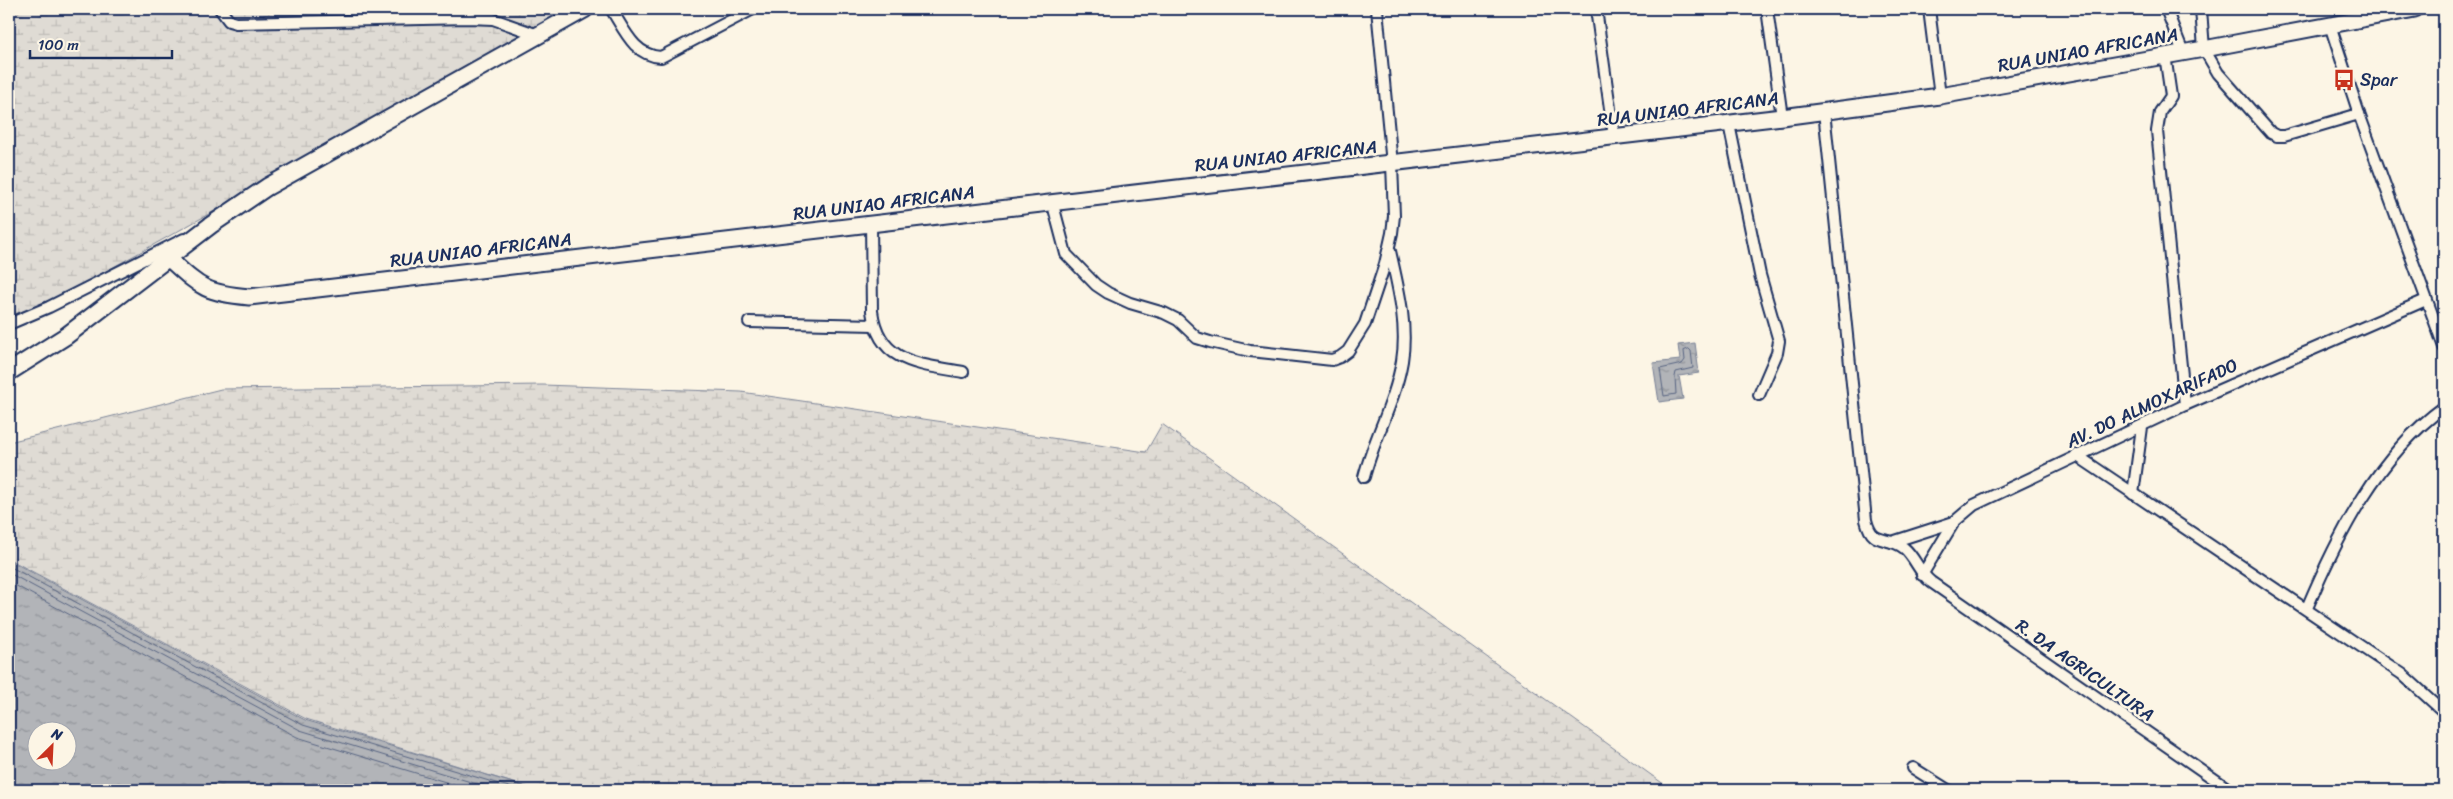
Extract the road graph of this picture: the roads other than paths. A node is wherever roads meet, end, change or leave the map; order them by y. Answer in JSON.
{"nodes":[{"id":1,"x":220,"y":9,"type":"edge"},
{"id":2,"x":585,"y":9,"type":"edge"},
{"id":3,"x":611,"y":9,"type":"edge"},
{"id":4,"x":753,"y":9,"type":"edge"},
{"id":5,"x":1376,"y":9,"type":"edge"},
{"id":6,"x":1596,"y":9,"type":"edge"},
{"id":7,"x":1767,"y":9,"type":"edge"},
{"id":8,"x":1929,"y":9,"type":"edge"},
{"id":9,"x":2166,"y":9,"type":"edge"},
{"id":10,"x":2201,"y":9,"type":"edge"},
{"id":11,"x":2415,"y":9,"type":"edge"},
{"id":12,"x":2369,"y":13,"type":"edge"},
{"id":13,"x":2330,"y":25,"type":"junction"},
{"id":14,"x":538,"y":35,"type":"junction"},
{"id":15,"x":2204,"y":49,"type":"junction"},
{"id":16,"x":2183,"y":52,"type":"junction"},
{"id":17,"x":2165,"y":55,"type":"junction"},
{"id":18,"x":1940,"y":96,"type":"junction"},
{"id":19,"x":1824,"y":111,"type":"junction"},
{"id":20,"x":2359,"y":114,"type":"junction"},
{"id":21,"x":1782,"y":117,"type":"junction"},
{"id":22,"x":1729,"y":124,"type":"junction"},
{"id":23,"x":1614,"y":137,"type":"junction"},
{"id":24,"x":1392,"y":164,"type":"junction"},
{"id":25,"x":1052,"y":201,"type":"junction"},
{"id":26,"x":871,"y":223,"type":"junction"},
{"id":27,"x":211,"y":225,"type":"junction"},
{"id":28,"x":1390,"y":248,"type":"junction"},
{"id":29,"x":168,"y":258,"type":"junction"},
{"id":30,"x":2426,"y":300,"type":"junction"},
{"id":31,"x":749,"y":322,"type":"dead end"},
{"id":32,"x":9,"y":324,"type":"edge"},
{"id":33,"x":874,"y":325,"type":"junction"},
{"id":34,"x":2444,"y":347,"type":"edge"},
{"id":35,"x":9,"y":372,"type":"edge"},
{"id":36,"x":963,"y":372,"type":"dead end"},
{"id":37,"x":1759,"y":396,"type":"dead end"},
{"id":38,"x":2185,"y":405,"type":"junction"},
{"id":39,"x":2444,"y":407,"type":"edge"},
{"id":40,"x":2142,"y":427,"type":"junction"},
{"id":41,"x":2076,"y":456,"type":"junction"},
{"id":42,"x":1364,"y":478,"type":"dead end"},
{"id":43,"x":2133,"y":494,"type":"junction"},
{"id":44,"x":1954,"y":522,"type":"junction"},
{"id":45,"x":1892,"y":542,"type":"junction"},
{"id":46,"x":1922,"y":575,"type":"junction"},
{"id":47,"x":2307,"y":608,"type":"junction"},
{"id":48,"x":2444,"y":712,"type":"edge"},
{"id":49,"x":1913,"y":768,"type":"dead end"},
{"id":50,"x":1948,"y":790,"type":"edge"},
{"id":51,"x":2230,"y":790,"type":"edge"}],
"edges":[{"from":1,"to":14,"type":"street"},
{"from":2,"to":14,"type":"main road"},
{"from":3,"to":4,"type":"street"},
{"from":5,"to":24,"type":"street"},
{"from":6,"to":23,"type":"street"},
{"from":7,"to":21,"type":"street"},
{"from":8,"to":18,"type":"street"},
{"from":9,"to":16,"type":"street"},
{"from":10,"to":15,"type":"street"},
{"from":11,"to":12,"type":"main road","name":"RUA UNIAO AFRICANA"},
{"from":12,"to":13,"type":"main road","name":"RUA UNIAO AFRICANA"},
{"from":13,"to":15,"type":"main road","name":"RUA UNIAO AFRICANA"},
{"from":13,"to":20,"type":"street"},
{"from":14,"to":27,"type":"main road"},
{"from":15,"to":16,"type":"main road","name":"RUA UNIAO AFRICANA"},
{"from":15,"to":20,"type":"street"},
{"from":16,"to":17,"type":"main road","name":"RUA UNIAO AFRICANA"},
{"from":17,"to":18,"type":"main road","name":"RUA UNIAO AFRICANA"},
{"from":17,"to":38,"type":"street"},
{"from":18,"to":19,"type":"main road","name":"RUA UNIAO AFRICANA"},
{"from":19,"to":21,"type":"main road","name":"RUA UNIAO AFRICANA"},
{"from":19,"to":45,"type":"street"},
{"from":20,"to":30,"type":"street"},
{"from":21,"to":22,"type":"main road","name":"RUA UNIAO AFRICANA"},
{"from":22,"to":23,"type":"main road","name":"RUA UNIAO AFRICANA"},
{"from":22,"to":37,"type":"street"},
{"from":23,"to":24,"type":"main road","name":"RUA UNIAO AFRICANA"},
{"from":24,"to":25,"type":"main road","name":"RUA UNIAO AFRICANA"},
{"from":24,"to":28,"type":"street"},
{"from":25,"to":26,"type":"main road","name":"RUA UNIAO AFRICANA"},
{"from":25,"to":28,"type":"street"},
{"from":26,"to":29,"type":"main road","name":"RUA UNIAO AFRICANA"},
{"from":26,"to":33,"type":"street"},
{"from":27,"to":29,"type":"main road"},
{"from":27,"to":32,"type":"street"},
{"from":28,"to":42,"type":"street"},
{"from":29,"to":35,"type":"main road"},
{"from":30,"to":34,"type":"street"},
{"from":30,"to":38,"type":"street","name":"AV. DO ALMOXARIFADO"},
{"from":31,"to":33,"type":"street"},
{"from":33,"to":36,"type":"street"},
{"from":38,"to":40,"type":"street","name":"AV. DO ALMOXARIFADO"},
{"from":39,"to":47,"type":"street"},
{"from":40,"to":41,"type":"street","name":"AV. DO ALMOXARIFADO"},
{"from":40,"to":43,"type":"street"},
{"from":41,"to":43,"type":"street"},
{"from":41,"to":44,"type":"street","name":"AV. DO ALMOXARIFADO"},
{"from":43,"to":47,"type":"street"},
{"from":44,"to":45,"type":"street"},
{"from":44,"to":46,"type":"street","name":"AV. DO ALMOXARIFADO"},
{"from":45,"to":46,"type":"street"},
{"from":46,"to":51,"type":"street","name":"R. DA AGRICULTURA"},
{"from":47,"to":48,"type":"street"},
{"from":49,"to":50,"type":"street"}]}
